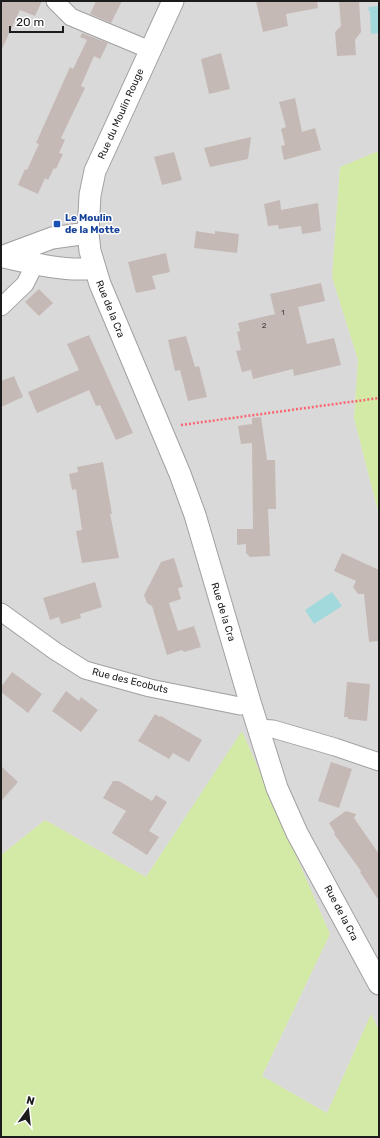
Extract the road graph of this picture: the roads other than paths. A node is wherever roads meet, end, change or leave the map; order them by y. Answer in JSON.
{"nodes":[{"id":1,"x":55,"y":1,"type":"edge"},
{"id":2,"x":173,"y":1,"type":"edge"},
{"id":3,"x":150,"y":50,"type":"junction"},
{"id":4,"x":88,"y":232,"type":"junction"},
{"id":5,"x":2,"y":257,"type":"edge"},
{"id":6,"x":35,"y":264,"type":"junction"},
{"id":7,"x":94,"y":268,"type":"junction"},
{"id":8,"x":1,"y":307,"type":"edge"},
{"id":9,"x":1,"y":612,"type":"edge"},
{"id":10,"x":250,"y":702,"type":"junction"},
{"id":11,"x":258,"y":728,"type":"junction"},
{"id":12,"x":379,"y":762,"type":"edge"},
{"id":13,"x":379,"y":984,"type":"edge"}],
"edges":[{"from":1,"to":3,"type":"street"},
{"from":2,"to":3,"type":"street","name":"Rue du Moulin Rouge"},
{"from":3,"to":4,"type":"street","name":"Rue du Moulin Rouge"},
{"from":4,"to":5,"type":"street"},
{"from":4,"to":7,"type":"street","name":"Rue de la Cra"},
{"from":5,"to":6,"type":"street"},
{"from":6,"to":7,"type":"street"},
{"from":6,"to":8,"type":"street"},
{"from":7,"to":10,"type":"street","name":"Rue de la Cra"},
{"from":9,"to":10,"type":"street","name":"Rue des Ecobuts"},
{"from":10,"to":11,"type":"street","name":"Rue de la Cra"},
{"from":11,"to":12,"type":"street"},
{"from":11,"to":13,"type":"street","name":"Rue de la Cra"}]}
